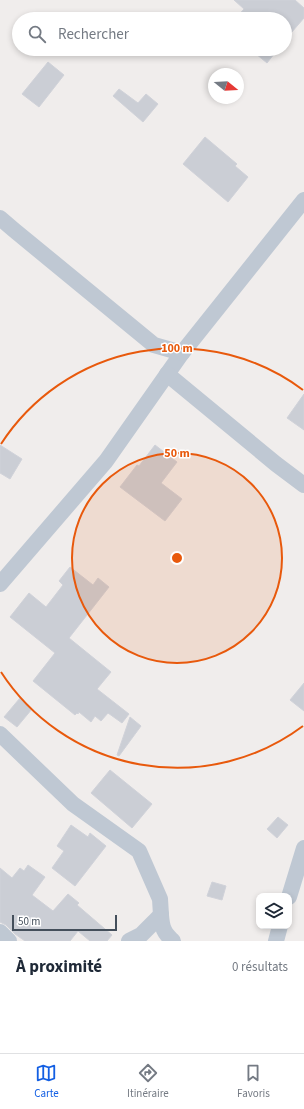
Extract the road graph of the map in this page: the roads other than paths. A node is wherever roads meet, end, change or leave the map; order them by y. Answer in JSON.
{"nodes":[{"id":1,"x":304,"y":200,"type":"edge"},
{"id":2,"x":0,"y":218,"type":"edge"},
{"id":3,"x":182,"y":353,"type":"junction"},
{"id":4,"x":168,"y":374,"type":"junction"},
{"id":5,"x":304,"y":485,"type":"edge"},
{"id":6,"x":0,"y":584,"type":"edge"},
{"id":7,"x":0,"y":734,"type":"edge"},
{"id":8,"x":304,"y":848,"type":"edge"},
{"id":9,"x":290,"y":893,"type":"edge"},
{"id":10,"x":161,"y":915,"type":"junction"},
{"id":11,"x":279,"y":929,"type":"edge"},
{"id":12,"x":0,"y":932,"type":"edge"},
{"id":13,"x":9,"y":941,"type":"edge"},
{"id":14,"x":129,"y":941,"type":"edge"},
{"id":15,"x":173,"y":941,"type":"edge"},
{"id":16,"x":276,"y":941,"type":"edge"}],
"edges":[{"from":1,"to":3,"type":"street"},
{"from":2,"to":3,"type":"street"},
{"from":3,"to":4,"type":"street"},
{"from":4,"to":5,"type":"street"},
{"from":4,"to":6,"type":"street"},
{"from":7,"to":10,"type":"street"},
{"from":8,"to":9,"type":"street"},
{"from":10,"to":14,"type":"street"},
{"from":10,"to":15,"type":"street"},
{"from":11,"to":16,"type":"street"},
{"from":12,"to":13,"type":"street"}]}
